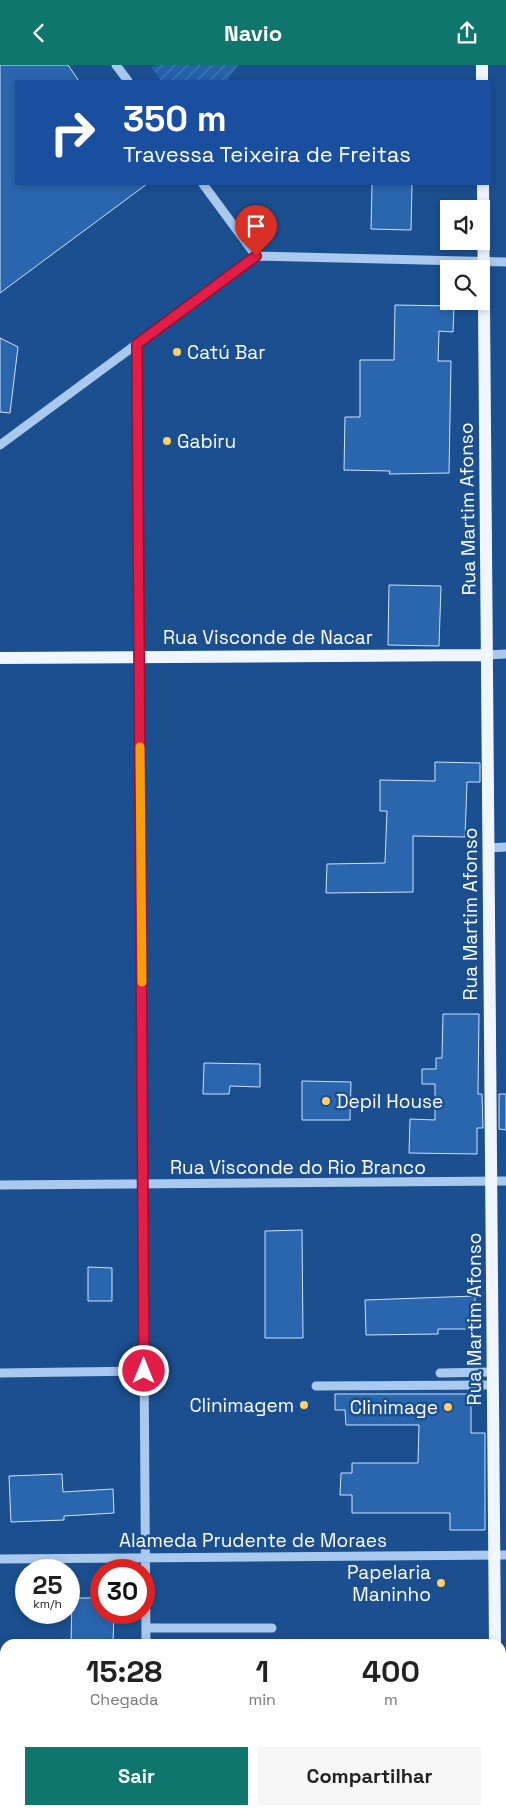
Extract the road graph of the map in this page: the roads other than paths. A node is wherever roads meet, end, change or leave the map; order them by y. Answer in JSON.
{"nodes":[{"id":1,"x":116,"y":65,"type":"edge"},
{"id":2,"x":482,"y":65,"type":"edge"},
{"id":3,"x":127,"y":80,"type":"edge"},
{"id":4,"x":482,"y":80,"type":"edge"},
{"id":5,"x":204,"y":185,"type":"edge"},
{"id":6,"x":483,"y":185,"type":"edge"},
{"id":7,"x":256,"y":256,"type":"junction"},
{"id":8,"x":484,"y":260,"type":"edge"},
{"id":9,"x":440,"y":261,"type":"edge"},
{"id":10,"x":490,"y":262,"type":"edge"},
{"id":11,"x":506,"y":262,"type":"edge"},
{"id":12,"x":484,"y":310,"type":"edge"},
{"id":13,"x":137,"y":344,"type":"junction"},
{"id":14,"x":0,"y":445,"type":"edge"},
{"id":15,"x":506,"y":654,"type":"edge"},
{"id":16,"x":487,"y":655,"type":"junction"},
{"id":17,"x":139,"y":657,"type":"junction"},
{"id":18,"x":0,"y":658,"type":"edge"},
{"id":19,"x":506,"y":847,"type":"edge"},
{"id":20,"x":488,"y":848,"type":"junction"},
{"id":21,"x":491,"y":1181,"type":"junction"},
{"id":22,"x":506,"y":1181,"type":"edge"},
{"id":23,"x":143,"y":1184,"type":"junction"},
{"id":24,"x":0,"y":1185,"type":"edge"},
{"id":25,"x":144,"y":1371,"type":"junction"},
{"id":26,"x":493,"y":1372,"type":"junction"},
{"id":27,"x":0,"y":1373,"type":"edge"},
{"id":28,"x":440,"y":1373,"type":"dead end"},
{"id":29,"x":493,"y":1385,"type":"junction"},
{"id":30,"x":316,"y":1387,"type":"dead end"},
{"id":31,"x":500,"y":1555,"type":"edge"},
{"id":32,"x":146,"y":1557,"type":"junction"},
{"id":33,"x":0,"y":1559,"type":"edge"},
{"id":34,"x":146,"y":1628,"type":"junction"},
{"id":35,"x":272,"y":1628,"type":"dead end"},
{"id":36,"x":146,"y":1639,"type":"edge"},
{"id":37,"x":495,"y":1639,"type":"edge"}],
"edges":[{"from":1,"to":3,"type":"street"},
{"from":2,"to":4,"type":"main road"},
{"from":5,"to":7,"type":"street"},
{"from":6,"to":8,"type":"main road","name":"Rua Martim Afonso"},
{"from":7,"to":9,"type":"street"},
{"from":7,"to":13,"type":"street"},
{"from":10,"to":11,"type":"street"},
{"from":12,"to":16,"type":"main road","name":"Rua Martim Afonso"},
{"from":13,"to":14,"type":"street"},
{"from":13,"to":17,"type":"street"},
{"from":15,"to":16,"type":"street","name":"Rua Visconde de Nacar"},
{"from":16,"to":17,"type":"main road","name":"Rua Visconde de Nacar"},
{"from":16,"to":20,"type":"main road","name":"Rua Martim Afonso"},
{"from":17,"to":18,"type":"main road","name":"Rua Visconde de Nacar"},
{"from":17,"to":23,"type":"street"},
{"from":19,"to":20,"type":"street"},
{"from":20,"to":21,"type":"main road","name":"Rua Martim Afonso"},
{"from":21,"to":22,"type":"street","name":"Rua Visconde do Rio Branco"},
{"from":21,"to":23,"type":"street","name":"Rua Visconde do Rio Branco"},
{"from":21,"to":26,"type":"main road","name":"Rua Martim Afonso"},
{"from":23,"to":24,"type":"street","name":"Rua Visconde do Rio Branco"},
{"from":23,"to":25,"type":"street"},
{"from":25,"to":27,"type":"street"},
{"from":25,"to":32,"type":"street"},
{"from":26,"to":28,"type":"street"},
{"from":26,"to":29,"type":"main road","name":"Rua Martim Afonso"},
{"from":29,"to":30,"type":"street"},
{"from":29,"to":31,"type":"main road","name":"Rua Martim Afonso"},
{"from":31,"to":32,"type":"street","name":"Alameda Prudente de Moraes"},
{"from":31,"to":37,"type":"main road","name":"Rua Martim Afonso"},
{"from":32,"to":33,"type":"street","name":"Alameda Prudente de Moraes"},
{"from":32,"to":34,"type":"street"},
{"from":34,"to":35,"type":"street"},
{"from":34,"to":36,"type":"street"}]}
